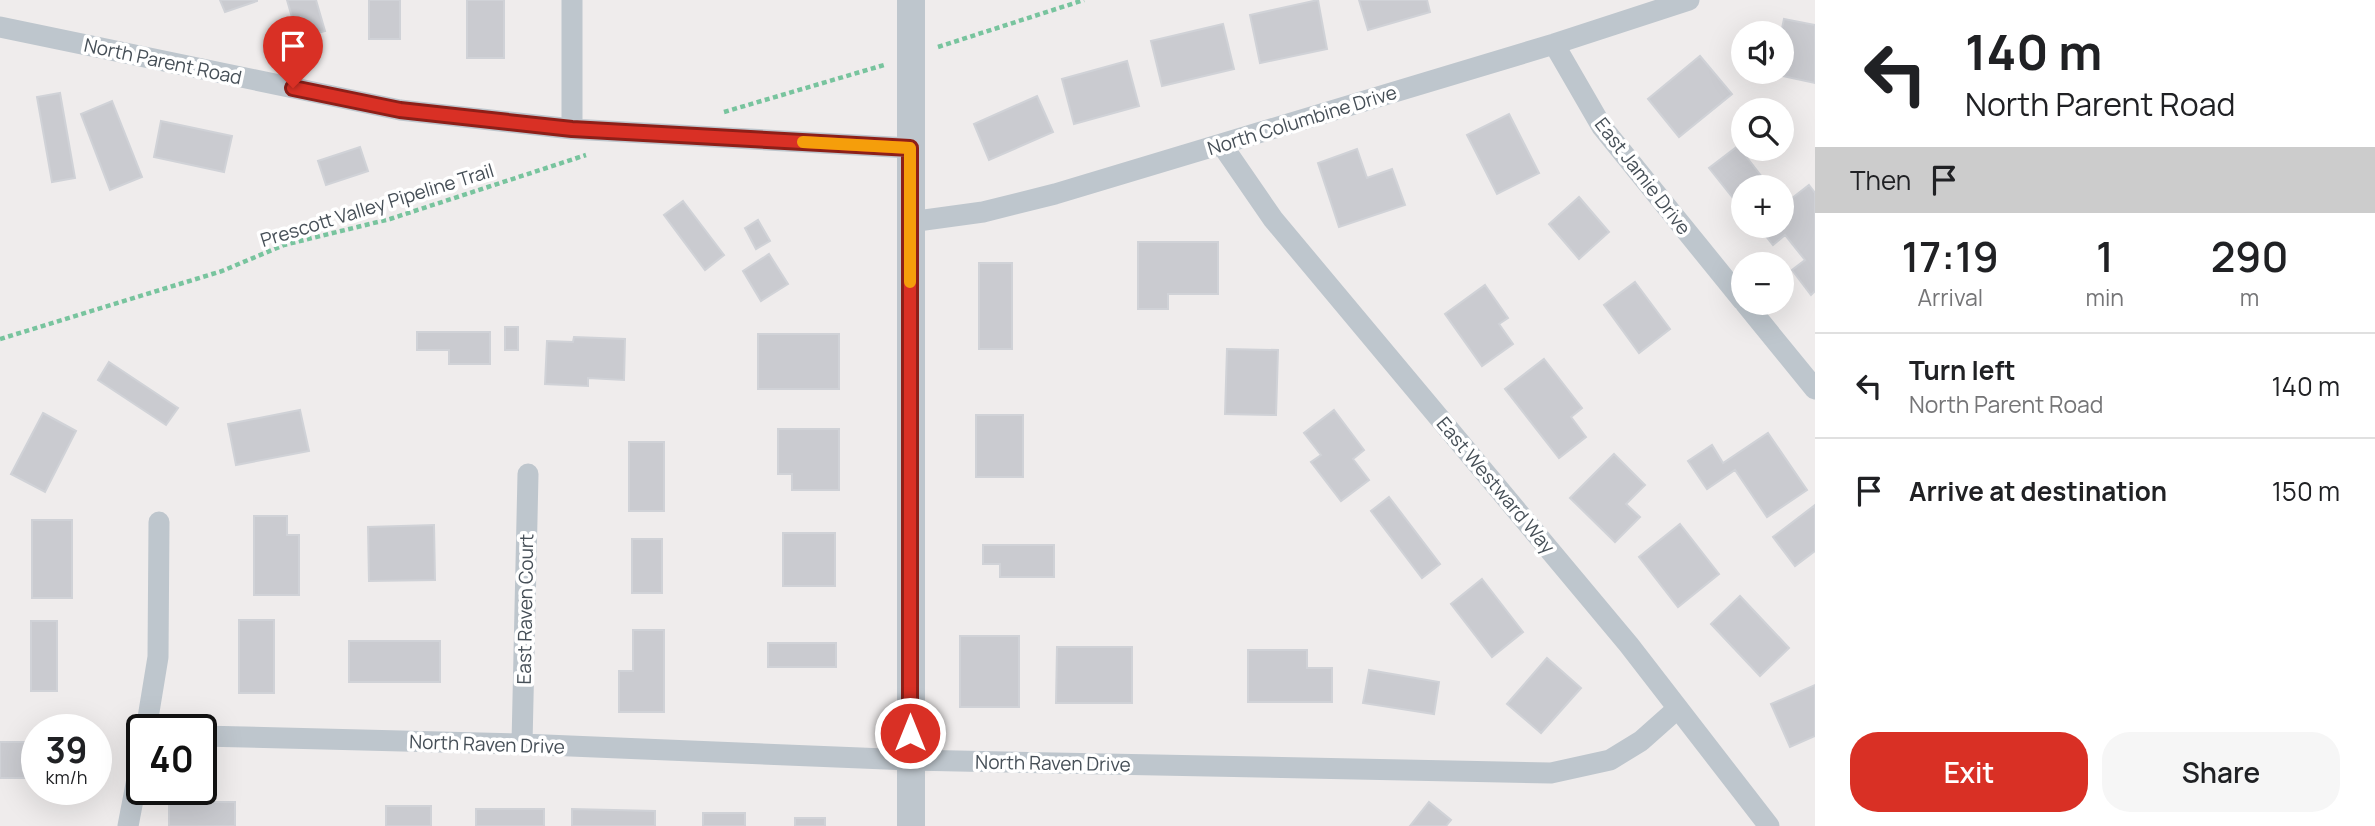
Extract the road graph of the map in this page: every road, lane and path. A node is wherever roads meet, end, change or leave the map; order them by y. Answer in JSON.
{"nodes":[{"id":1,"x":572,"y":0,"type":"edge"},
{"id":2,"x":911,"y":0,"type":"edge"},
{"id":3,"x":1084,"y":0,"type":"edge"},
{"id":4,"x":1689,"y":0,"type":"edge"},
{"id":5,"x":0,"y":27,"type":"edge"},
{"id":6,"x":1554,"y":44,"type":"junction"},
{"id":7,"x":911,"y":56,"type":"junction"},
{"id":8,"x":716,"y":114,"type":"dead end"},
{"id":9,"x":572,"y":129,"type":"junction"},
{"id":10,"x":1222,"y":145,"type":"junction"},
{"id":11,"x":910,"y":148,"type":"junction"},
{"id":12,"x":598,"y":151,"type":"dead end"},
{"id":13,"x":910,"y":222,"type":"junction"},
{"id":14,"x":1731,"y":286,"type":"edge"},
{"id":15,"x":1755,"y":315,"type":"edge"},
{"id":16,"x":0,"y":339,"type":"edge"},
{"id":17,"x":1815,"y":389,"type":"edge"},
{"id":18,"x":528,"y":474,"type":"dead end"},
{"id":19,"x":159,"y":522,"type":"dead end"},
{"id":20,"x":1677,"y":709,"type":"junction"},
{"id":21,"x":149,"y":714,"type":"edge"},
{"id":22,"x":217,"y":736,"type":"edge"},
{"id":23,"x":522,"y":744,"type":"junction"},
{"id":24,"x":910,"y":760,"type":"junction"},
{"id":25,"x":132,"y":805,"type":"edge"},
{"id":26,"x":128,"y":826,"type":"edge"},
{"id":27,"x":911,"y":826,"type":"edge"},
{"id":28,"x":1769,"y":826,"type":"edge"}],
"edges":[{"from":1,"to":9,"type":"street"},
{"from":2,"to":7,"type":"street"},
{"from":3,"to":7,"type":"path"},
{"from":4,"to":6,"type":"street","name":"North Columbine Drive"},
{"from":5,"to":9,"type":"street","name":"North Parent Road"},
{"from":6,"to":10,"type":"street","name":"North Columbine Drive"},
{"from":6,"to":14,"type":"street","name":"East Jamie Drive"},
{"from":7,"to":8,"type":"path"},
{"from":7,"to":11,"type":"street"},
{"from":9,"to":11,"type":"street","name":"North Parent Road"},
{"from":10,"to":13,"type":"street","name":"North Columbine Drive"},
{"from":10,"to":20,"type":"street","name":"East Westward Way"},
{"from":11,"to":13,"type":"street"},
{"from":12,"to":16,"type":"path","name":"Prescott Valley Pipeline Trail"},
{"from":13,"to":24,"type":"street"},
{"from":15,"to":17,"type":"street","name":"East Jamie Drive"},
{"from":18,"to":23,"type":"street","name":"East Raven Court"},
{"from":19,"to":21,"type":"street"},
{"from":20,"to":24,"type":"street","name":"North Raven Drive"},
{"from":20,"to":28,"type":"street","name":"East Westward Way"},
{"from":22,"to":23,"type":"street","name":"North Raven Drive"},
{"from":23,"to":24,"type":"street","name":"North Raven Drive"},
{"from":24,"to":27,"type":"street"},
{"from":25,"to":26,"type":"street"}]}
